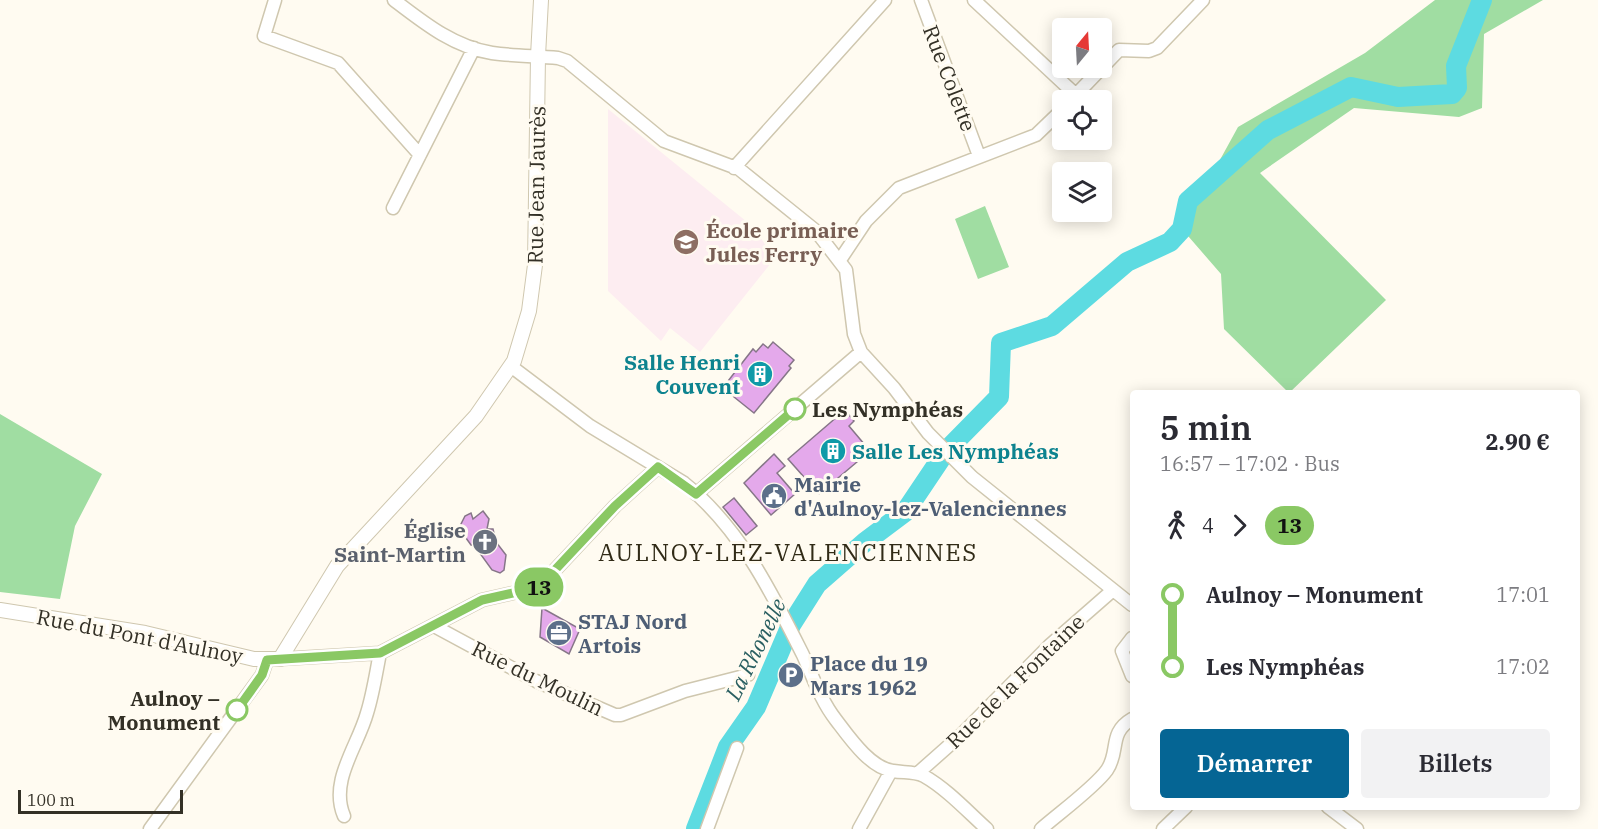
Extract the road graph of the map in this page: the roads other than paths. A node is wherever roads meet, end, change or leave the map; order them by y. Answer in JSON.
{"nodes":[{"id":1,"x":275,"y":0,"type":"edge"},
{"id":2,"x":394,"y":0,"type":"edge"},
{"id":3,"x":541,"y":0,"type":"edge"},
{"id":4,"x":885,"y":0,"type":"edge"},
{"id":5,"x":921,"y":0,"type":"edge"},
{"id":6,"x":974,"y":0,"type":"edge"},
{"id":7,"x":1203,"y":0,"type":"edge"},
{"id":8,"x":474,"y":48,"type":"junction"},
{"id":9,"x":537,"y":56,"type":"junction"},
{"id":10,"x":1065,"y":90,"type":"edge"},
{"id":11,"x":1081,"y":90,"type":"edge"},
{"id":12,"x":1052,"y":120,"type":"edge"},
{"id":13,"x":420,"y":155,"type":"junction"},
{"id":14,"x":980,"y":156,"type":"junction"},
{"id":15,"x":734,"y":168,"type":"junction"},
{"id":16,"x":393,"y":208,"type":"dead end"},
{"id":17,"x":840,"y":260,"type":"junction"},
{"id":18,"x":861,"y":352,"type":"junction"},
{"id":19,"x":512,"y":367,"type":"junction"},
{"id":20,"x":658,"y":467,"type":"junction"},
{"id":21,"x":696,"y":494,"type":"junction"},
{"id":22,"x":1113,"y":590,"type":"junction"},
{"id":23,"x":1130,"y":603,"type":"edge"},
{"id":24,"x":0,"y":610,"type":"edge"},
{"id":25,"x":434,"y":626,"type":"junction"},
{"id":26,"x":1130,"y":641,"type":"edge"},
{"id":27,"x":380,"y":653,"type":"junction"},
{"id":28,"x":274,"y":660,"type":"junction"},
{"id":29,"x":1130,"y":671,"type":"edge"},
{"id":30,"x":748,"y":675,"type":"dead end"},
{"id":31,"x":1130,"y":720,"type":"edge"},
{"id":32,"x":737,"y":748,"type":"dead end"},
{"id":33,"x":891,"y":771,"type":"junction"},
{"id":34,"x":918,"y":773,"type":"junction"},
{"id":35,"x":1183,"y":810,"type":"edge"},
{"id":36,"x":1332,"y":810,"type":"edge"},
{"id":37,"x":344,"y":816,"type":"dead end"},
{"id":38,"x":150,"y":829,"type":"edge"},
{"id":39,"x":707,"y":829,"type":"edge"},
{"id":40,"x":859,"y":829,"type":"edge"},
{"id":41,"x":987,"y":829,"type":"edge"},
{"id":42,"x":1041,"y":829,"type":"edge"},
{"id":43,"x":1163,"y":829,"type":"edge"},
{"id":44,"x":1358,"y":829,"type":"edge"}],
"edges":[{"from":1,"to":13,"type":"street"},
{"from":2,"to":8,"type":"street"},
{"from":3,"to":9,"type":"street","name":"Rue Jean Jaurès"},
{"from":4,"to":15,"type":"street"},
{"from":5,"to":14,"type":"street","name":"Rue Colette"},
{"from":6,"to":10,"type":"street"},
{"from":7,"to":11,"type":"street"},
{"from":8,"to":9,"type":"street"},
{"from":8,"to":13,"type":"street"},
{"from":9,"to":15,"type":"street"},
{"from":9,"to":19,"type":"street","name":"Rue Jean Jaurès"},
{"from":12,"to":14,"type":"street"},
{"from":13,"to":16,"type":"street"},
{"from":14,"to":17,"type":"street"},
{"from":15,"to":17,"type":"street"},
{"from":17,"to":18,"type":"street"},
{"from":18,"to":21,"type":"street"},
{"from":18,"to":22,"type":"street"},
{"from":19,"to":20,"type":"street"},
{"from":19,"to":28,"type":"street","name":"Rue Jean Jaurès"},
{"from":20,"to":21,"type":"street"},
{"from":20,"to":25,"type":"street"},
{"from":21,"to":33,"type":"street"},
{"from":22,"to":23,"type":"street"},
{"from":22,"to":34,"type":"street","name":"Rue de la Fontaine"},
{"from":24,"to":28,"type":"street","name":"Rue du Pont d'Aulnoy"},
{"from":25,"to":27,"type":"street"},
{"from":25,"to":30,"type":"street","name":"Rue du Moulin"},
{"from":26,"to":29,"type":"street"},
{"from":27,"to":28,"type":"street"},
{"from":27,"to":37,"type":"street"},
{"from":28,"to":38,"type":"street"},
{"from":31,"to":42,"type":"street"},
{"from":32,"to":39,"type":"street"},
{"from":33,"to":34,"type":"street"},
{"from":33,"to":40,"type":"street"},
{"from":34,"to":41,"type":"street"},
{"from":35,"to":43,"type":"street"},
{"from":36,"to":44,"type":"street"}]}
